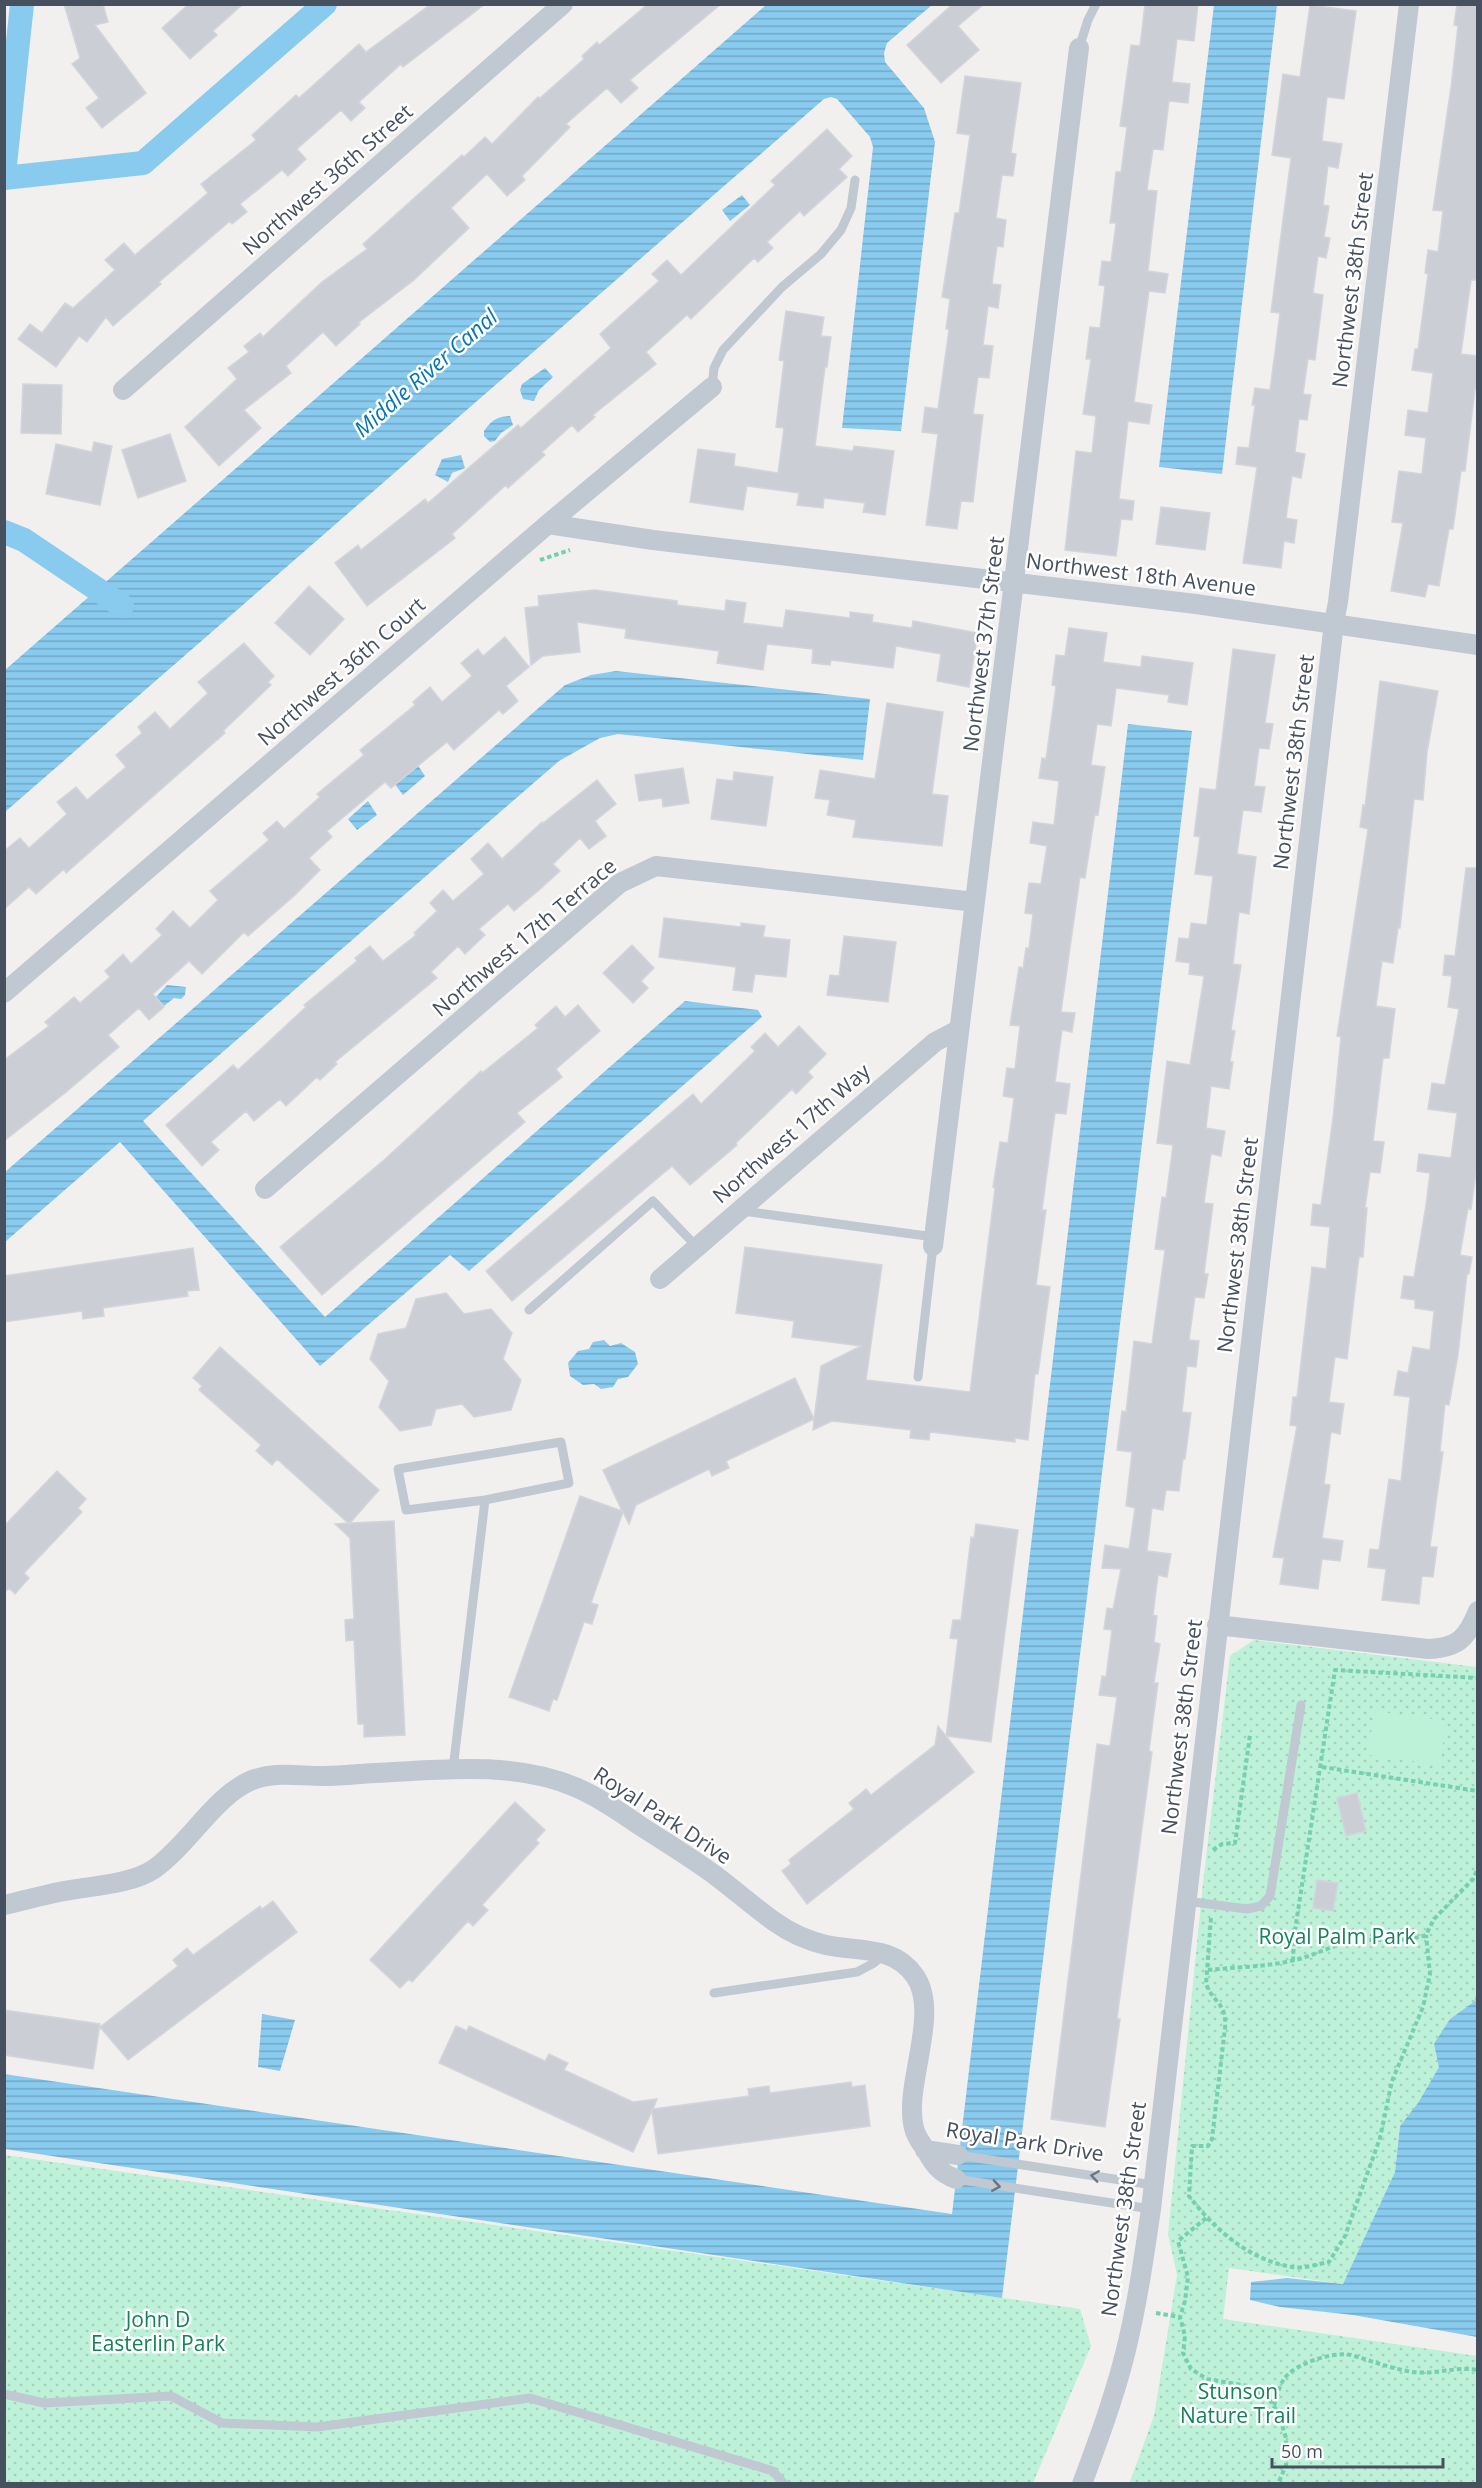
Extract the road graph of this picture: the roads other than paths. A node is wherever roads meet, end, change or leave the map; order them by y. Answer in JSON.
{"nodes":[{"id":1,"x":563,"y":4,"type":"edge"},
{"id":2,"x":1096,"y":4,"type":"edge"},
{"id":3,"x":1409,"y":4,"type":"edge"},
{"id":4,"x":1079,"y":48,"type":"joint"},
{"id":5,"x":855,"y":180,"type":"dead end"},
{"id":6,"x":712,"y":387,"type":"joint"},
{"id":7,"x":123,"y":390,"type":"dead end"},
{"id":8,"x":548,"y":524,"type":"junction"},
{"id":9,"x":1014,"y":583,"type":"junction"},
{"id":10,"x":1334,"y":623,"type":"junction"},
{"id":11,"x":1478,"y":645,"type":"edge"},
{"id":12,"x":975,"y":902,"type":"junction"},
{"id":13,"x":4,"y":993,"type":"edge"},
{"id":14,"x":958,"y":1030,"type":"junction"},
{"id":15,"x":265,"y":1189,"type":"dead end"},
{"id":16,"x":738,"y":1210,"type":"junction"},
{"id":17,"x":933,"y":1241,"type":"junction"},
{"id":18,"x":697,"y":1247,"type":"junction"},
{"id":19,"x":660,"y":1279,"type":"dead end"},
{"id":20,"x":529,"y":1310,"type":"dead end"},
{"id":21,"x":918,"y":1377,"type":"dead end"},
{"id":22,"x":484,"y":1500,"type":"junction"},
{"id":23,"x":1478,"y":1611,"type":"edge"},
{"id":24,"x":1218,"y":1625,"type":"junction"},
{"id":25,"x":1301,"y":1705,"type":"dead end"},
{"id":26,"x":453,"y":1770,"type":"junction"},
{"id":27,"x":1185,"y":1901,"type":"junction"},
{"id":28,"x":4,"y":1905,"type":"edge"},
{"id":29,"x":884,"y":1953,"type":"junction"},
{"id":30,"x":714,"y":1994,"type":"dead end"},
{"id":31,"x":926,"y":2150,"type":"junction"},
{"id":32,"x":958,"y":2155,"type":"joint"},
{"id":33,"x":956,"y":2179,"type":"joint"},
{"id":34,"x":1153,"y":2185,"type":"junction"},
{"id":35,"x":1151,"y":2209,"type":"junction"},
{"id":36,"x":4,"y":2394,"type":"edge"},
{"id":37,"x":784,"y":2484,"type":"edge"},
{"id":38,"x":1082,"y":2484,"type":"edge"}],
"edges":[{"from":1,"to":7,"type":"street","name":"Northwest 36th Street"},
{"from":2,"to":4,"type":"lane"},
{"from":3,"to":10,"type":"street","name":"Northwest 38th Street"},
{"from":4,"to":9,"type":"street","name":"Northwest 37th Street"},
{"from":5,"to":6,"type":"lane"},
{"from":6,"to":8,"type":"street","name":"Northwest 36th Court"},
{"from":8,"to":9,"type":"street","name":"Northwest 18th Avenue"},
{"from":8,"to":13,"type":"street","name":"Northwest 36th Court"},
{"from":9,"to":10,"type":"street","name":"Northwest 18th Avenue"},
{"from":9,"to":12,"type":"street","name":"Northwest 37th Street"},
{"from":10,"to":11,"type":"street","name":"Northwest 18th Avenue"},
{"from":10,"to":24,"type":"street","name":"Northwest 38th Street"},
{"from":12,"to":14,"type":"street","name":"Northwest 37th Street"},
{"from":12,"to":15,"type":"street","name":"Northwest 17th Terrace"},
{"from":14,"to":16,"type":"street","name":"Northwest 17th Way"},
{"from":14,"to":17,"type":"street","name":"Northwest 37th Street"},
{"from":16,"to":17,"type":"lane"},
{"from":16,"to":18,"type":"street","name":"Northwest 17th Way"},
{"from":17,"to":21,"type":"lane"},
{"from":18,"to":19,"type":"street","name":"Northwest 17th Way"},
{"from":18,"to":20,"type":"lane"},
{"from":22,"to":22,"type":"lane"},
{"from":22,"to":26,"type":"lane"},
{"from":23,"to":24,"type":"street"},
{"from":24,"to":27,"type":"street","name":"Northwest 38th Street"},
{"from":25,"to":27,"type":"lane"},
{"from":26,"to":28,"type":"street","name":"Royal Park Drive"},
{"from":26,"to":29,"type":"street","name":"Royal Park Drive"},
{"from":27,"to":34,"type":"street","name":"Northwest 38th Street"},
{"from":29,"to":30,"type":"lane"},
{"from":29,"to":31,"type":"street","name":"Royal Park Drive"},
{"from":31,"to":32,"type":"street","name":"Royal Park Drive"},
{"from":31,"to":33,"type":"street","name":"Royal Park Drive"},
{"from":34,"to":32,"type":"lane","name":"Royal Park Drive","one_way":true},
{"from":33,"to":35,"type":"lane","name":"Royal Park Drive","one_way":true},
{"from":34,"to":35,"type":"street","name":"Northwest 38th Street"},
{"from":35,"to":38,"type":"street","name":"Northwest 38th Street"},
{"from":36,"to":37,"type":"lane"}]}
